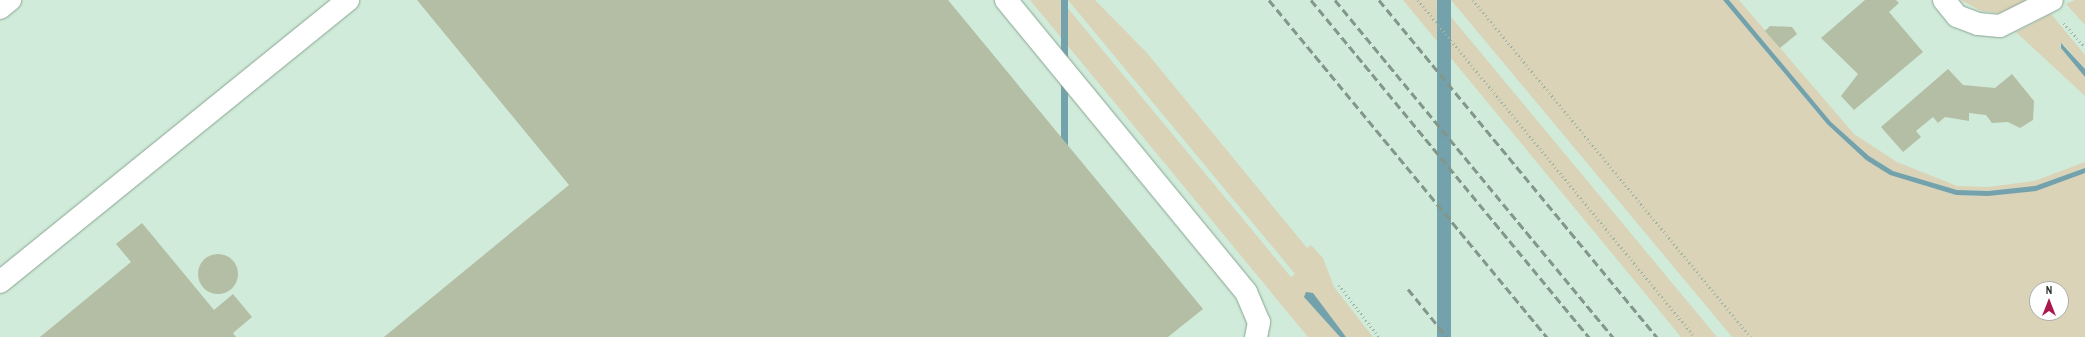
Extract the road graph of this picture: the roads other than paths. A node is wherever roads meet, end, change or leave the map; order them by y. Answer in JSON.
{"nodes":[{"id":1,"x":10,"y":0,"type":"edge"},
{"id":2,"x":348,"y":0,"type":"edge"},
{"id":3,"x":1006,"y":0,"type":"edge"},
{"id":4,"x":1944,"y":0,"type":"edge"},
{"id":5,"x":2050,"y":1,"type":"edge"},
{"id":6,"x":0,"y":8,"type":"edge"},
{"id":7,"x":0,"y":282,"type":"edge"},
{"id":8,"x":1256,"y":337,"type":"edge"}],
"edges":[{"from":1,"to":6,"type":"street"},
{"from":2,"to":7,"type":"street"},
{"from":3,"to":8,"type":"street"},
{"from":4,"to":5,"type":"street"}]}
